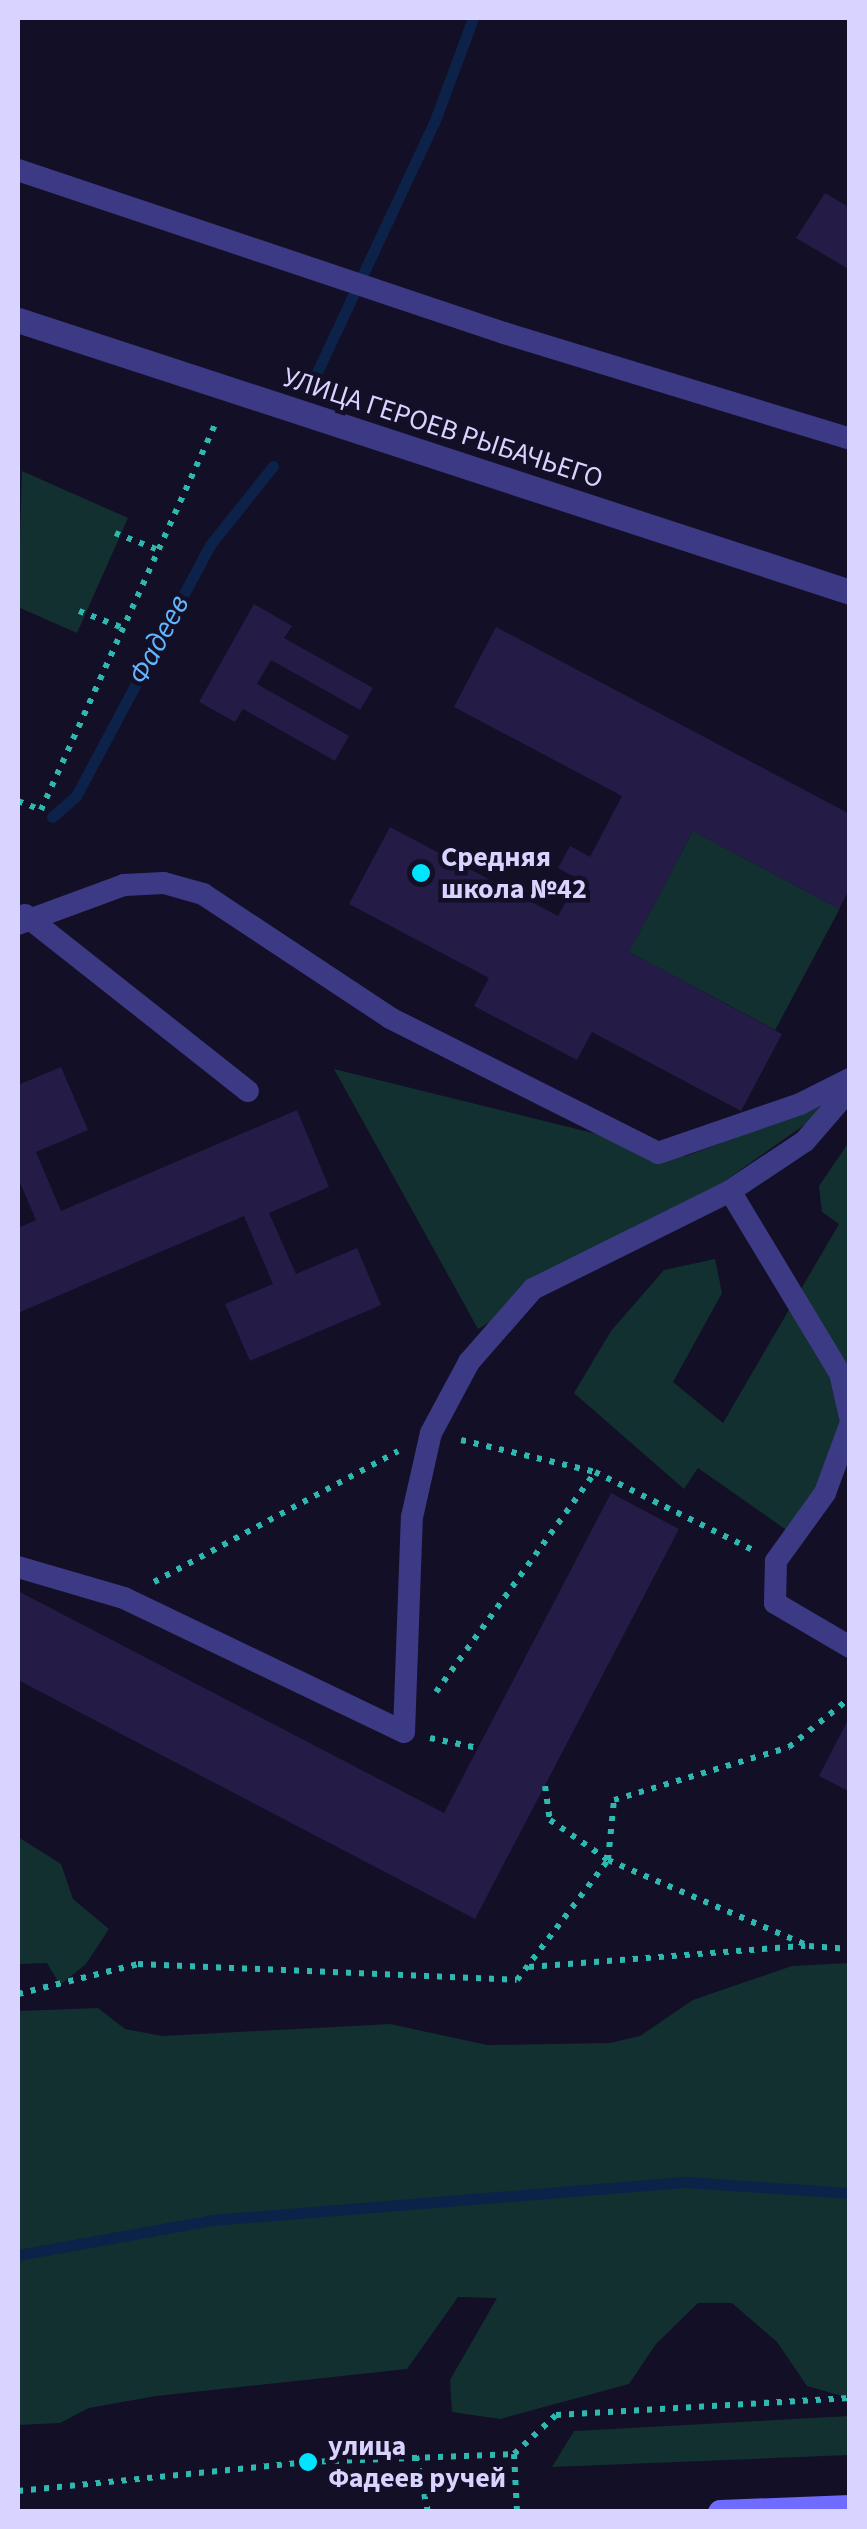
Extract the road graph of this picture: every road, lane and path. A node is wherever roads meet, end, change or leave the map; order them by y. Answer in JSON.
{"nodes":[{"id":1,"x":18,"y":170,"type":"edge"},
{"id":2,"x":18,"y":320,"type":"edge"},
{"id":3,"x":215,"y":425,"type":"dead end"},
{"id":4,"x":850,"y":439,"type":"edge"},
{"id":5,"x":115,"y":533,"type":"dead end"},
{"id":6,"x":156,"y":549,"type":"junction"},
{"id":7,"x":850,"y":592,"type":"edge"},
{"id":8,"x":79,"y":611,"type":"dead end"},
{"id":9,"x":123,"y":628,"type":"junction"},
{"id":10,"x":18,"y":801,"type":"edge"},
{"id":11,"x":22,"y":918,"type":"edge"},
{"id":12,"x":850,"y":1078,"type":"edge"},
{"id":13,"x":850,"y":1089,"type":"edge"},
{"id":14,"x":248,"y":1091,"type":"dead end"},
{"id":15,"x":730,"y":1191,"type":"junction"},
{"id":16,"x":850,"y":1417,"type":"edge"},
{"id":17,"x":850,"y":1425,"type":"edge"},
{"id":18,"x":431,"y":1433,"type":"junction"},
{"id":19,"x":596,"y":1472,"type":"junction"},
{"id":20,"x":776,"y":1561,"type":"junction"},
{"id":21,"x":18,"y":1567,"type":"edge"},
{"id":22,"x":124,"y":1598,"type":"junction"},
{"id":23,"x":850,"y":1647,"type":"edge"},
{"id":24,"x":850,"y":1698,"type":"edge"},
{"id":25,"x":404,"y":1732,"type":"junction"},
{"id":26,"x":478,"y":1748,"type":"dead end"},
{"id":27,"x":544,"y":1786,"type":"dead end"},
{"id":28,"x":608,"y":1860,"type":"junction"},
{"id":29,"x":809,"y":1946,"type":"junction"},
{"id":30,"x":850,"y":1949,"type":"edge"},
{"id":31,"x":528,"y":1967,"type":"junction"},
{"id":32,"x":18,"y":1994,"type":"edge"},
{"id":33,"x":850,"y":2398,"type":"edge"},
{"id":34,"x":514,"y":2454,"type":"junction"},
{"id":35,"x":416,"y":2456,"type":"junction"},
{"id":36,"x":18,"y":2491,"type":"edge"},
{"id":37,"x":850,"y":2507,"type":"edge"},
{"id":38,"x":428,"y":2512,"type":"edge"},
{"id":39,"x":517,"y":2512,"type":"edge"},
{"id":40,"x":720,"y":2512,"type":"edge"}],
"edges":[{"from":1,"to":4,"type":"lane"},
{"from":2,"to":7,"type":"street","name":"УЛИЦА ГЕРОЕВ РЫБАЧЬЕГО"},
{"from":3,"to":6,"type":"path"},
{"from":5,"to":6,"type":"path"},
{"from":6,"to":9,"type":"path"},
{"from":8,"to":9,"type":"path"},
{"from":9,"to":10,"type":"path"},
{"from":11,"to":12,"type":"lane"},
{"from":11,"to":14,"type":"lane"},
{"from":13,"to":15,"type":"lane"},
{"from":15,"to":16,"type":"lane"},
{"from":15,"to":18,"type":"lane"},
{"from":17,"to":20,"type":"lane"},
{"from":18,"to":19,"type":"path"},
{"from":18,"to":22,"type":"path"},
{"from":18,"to":25,"type":"lane"},
{"from":19,"to":20,"type":"path"},
{"from":19,"to":25,"type":"path"},
{"from":20,"to":23,"type":"lane"},
{"from":21,"to":22,"type":"lane"},
{"from":22,"to":25,"type":"lane"},
{"from":24,"to":28,"type":"path"},
{"from":25,"to":26,"type":"path"},
{"from":27,"to":28,"type":"path"},
{"from":28,"to":29,"type":"path"},
{"from":28,"to":31,"type":"path"},
{"from":29,"to":30,"type":"path"},
{"from":29,"to":31,"type":"path"},
{"from":31,"to":32,"type":"path"},
{"from":33,"to":34,"type":"path"},
{"from":34,"to":35,"type":"path"},
{"from":34,"to":39,"type":"path"},
{"from":35,"to":36,"type":"path"},
{"from":35,"to":38,"type":"path"},
{"from":37,"to":40,"type":"main road"}]}
